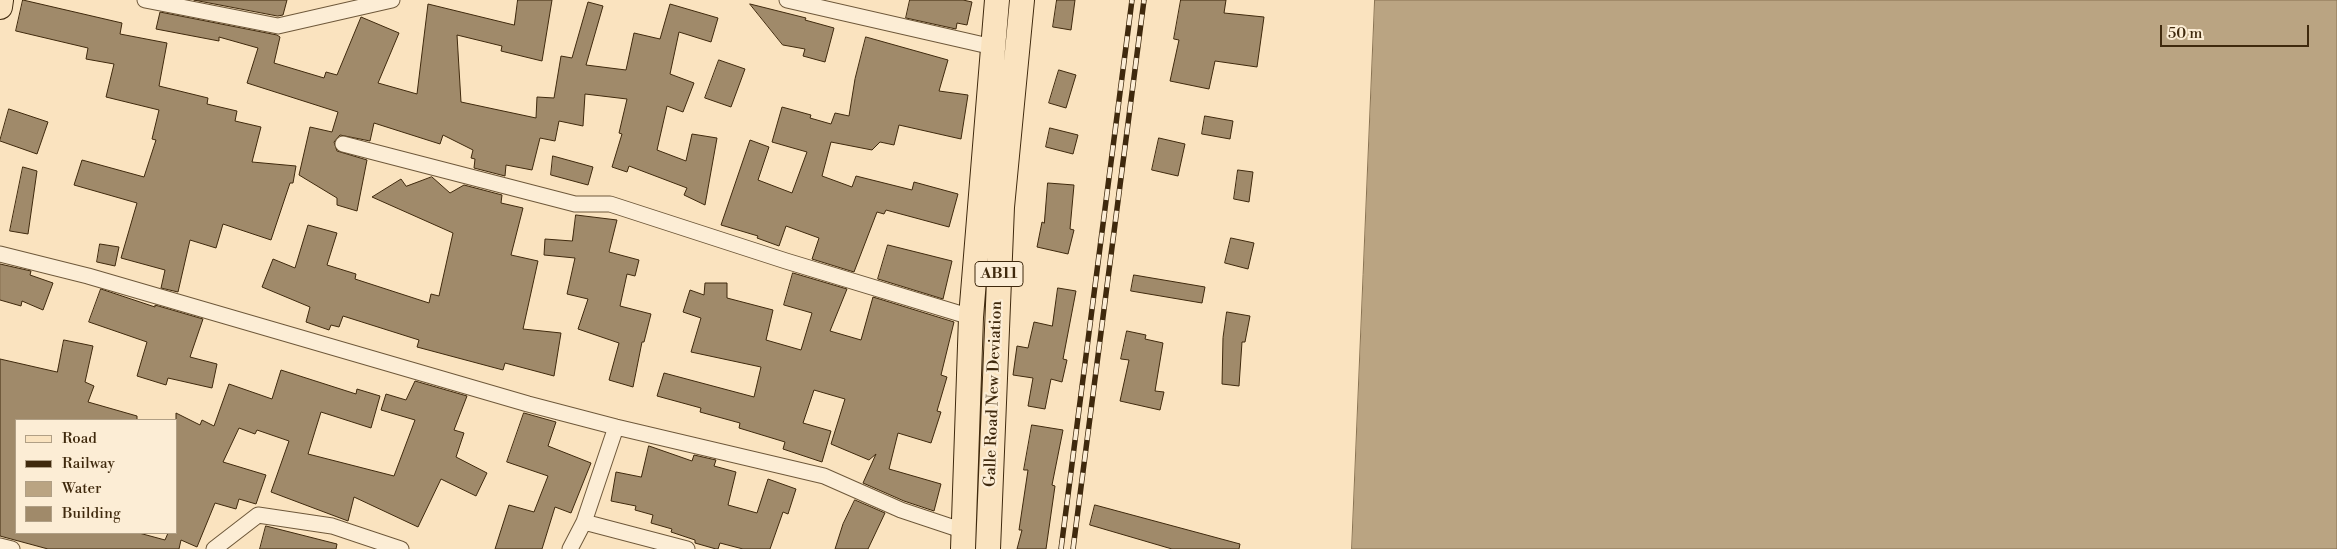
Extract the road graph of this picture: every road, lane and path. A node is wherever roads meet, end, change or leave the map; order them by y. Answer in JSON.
{"nodes":[{"id":1,"x":1,"y":0,"type":"edge"},
{"id":2,"x":145,"y":0,"type":"edge"},
{"id":3,"x":392,"y":0,"type":"edge"},
{"id":4,"x":787,"y":0,"type":"edge"},
{"id":5,"x":996,"y":0,"type":"edge"},
{"id":6,"x":1022,"y":0,"type":"edge"},
{"id":7,"x":0,"y":7,"type":"edge"},
{"id":8,"x":993,"y":47,"type":"junction"},
{"id":9,"x":343,"y":144,"type":"dead end"},
{"id":10,"x":0,"y":254,"type":"edge"},
{"id":11,"x":971,"y":317,"type":"junction"},
{"id":12,"x":616,"y":427,"type":"junction"},
{"id":13,"x":584,"y":522,"type":"junction"},
{"id":14,"x":964,"y":540,"type":"edge"},
{"id":15,"x":0,"y":546,"type":"edge"},
{"id":16,"x":12,"y":549,"type":"edge"},
{"id":17,"x":214,"y":549,"type":"edge"},
{"id":18,"x":401,"y":549,"type":"edge"},
{"id":19,"x":570,"y":549,"type":"edge"},
{"id":20,"x":687,"y":549,"type":"edge"},
{"id":21,"x":988,"y":549,"type":"edge"}],
"edges":[{"from":1,"to":7,"type":"main road"},
{"from":2,"to":3,"type":"street"},
{"from":4,"to":8,"type":"street"},
{"from":5,"to":8,"type":"main road","name":"Galle Road New Deviation","number":"AB11"},
{"from":6,"to":21,"type":"main road","name":"Galle Road New Deviation","number":"AB11"},
{"from":8,"to":11,"type":"main road","name":"Galle Road New Deviation","number":"AB11"},
{"from":9,"to":11,"type":"street"},
{"from":10,"to":12,"type":"street"},
{"from":11,"to":14,"type":"main road","name":"Galle Road New Deviation","number":"AB11"},
{"from":12,"to":13,"type":"street"},
{"from":12,"to":14,"type":"street"},
{"from":13,"to":19,"type":"street"},
{"from":13,"to":20,"type":"street"},
{"from":15,"to":16,"type":"street"},
{"from":17,"to":18,"type":"street"}]}
